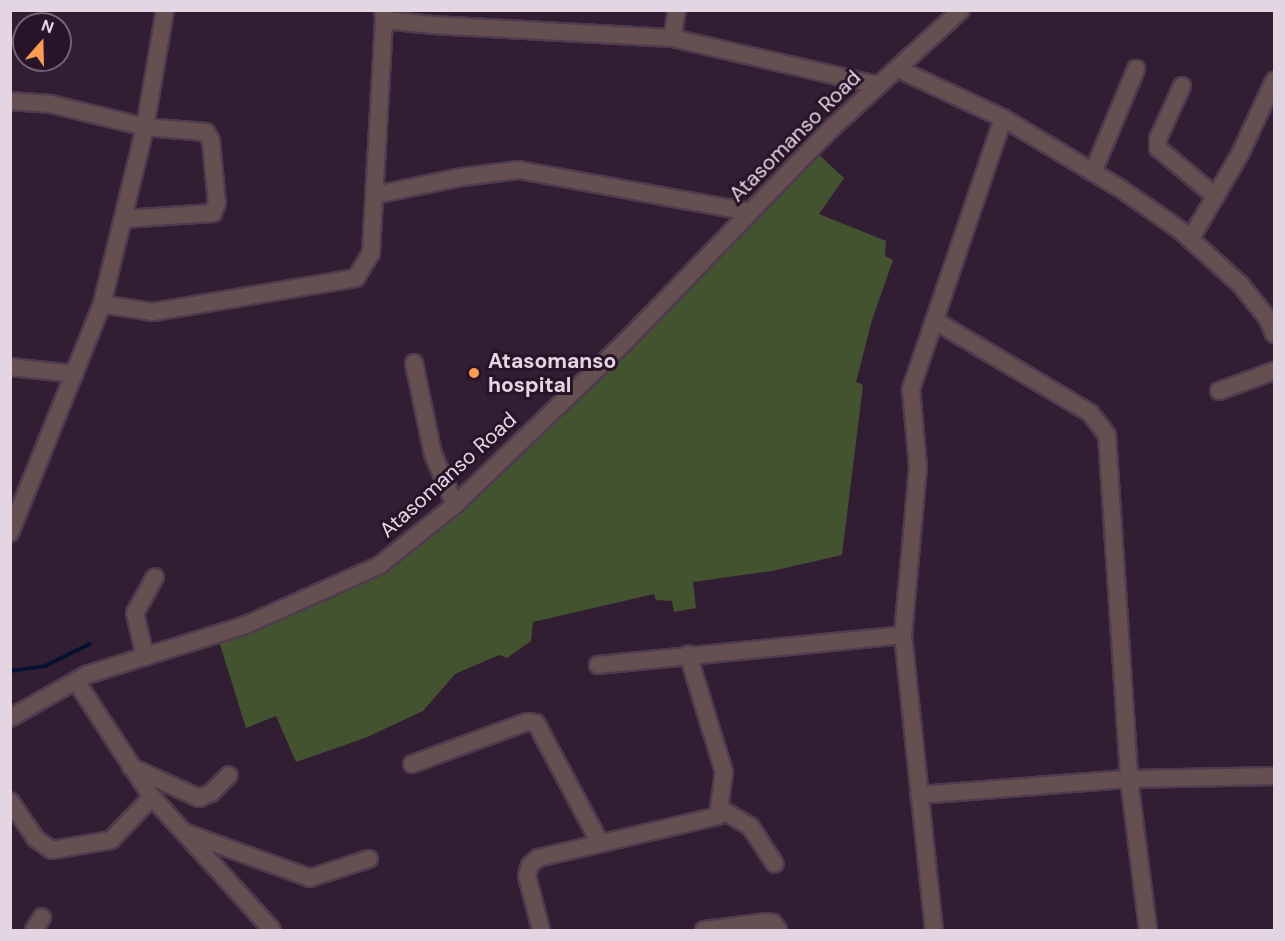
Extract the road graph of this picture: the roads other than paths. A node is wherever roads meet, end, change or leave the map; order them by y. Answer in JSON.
{"nodes":[{"id":1,"x":165,"y":10,"type":"edge"},
{"id":2,"x":677,"y":10,"type":"edge"},
{"id":3,"x":961,"y":10,"type":"edge"},
{"id":4,"x":384,"y":15,"type":"edge"},
{"id":5,"x":672,"y":38,"type":"junction"},
{"id":6,"x":898,"y":69,"type":"junction"},
{"id":7,"x":1136,"y":69,"type":"dead end"},
{"id":8,"x":1275,"y":81,"type":"edge"},
{"id":9,"x":878,"y":85,"type":"junction"},
{"id":10,"x":1182,"y":86,"type":"dead end"},
{"id":11,"x":10,"y":101,"type":"edge"},
{"id":12,"x":1003,"y":118,"type":"junction"},
{"id":13,"x":145,"y":127,"type":"junction"},
{"id":14,"x":1093,"y":172,"type":"junction"},
{"id":15,"x":375,"y":195,"type":"junction"},
{"id":16,"x":1215,"y":196,"type":"junction"},
{"id":17,"x":750,"y":212,"type":"junction"},
{"id":18,"x":123,"y":219,"type":"junction"},
{"id":19,"x":1191,"y":238,"type":"junction"},
{"id":20,"x":102,"y":304,"type":"junction"},
{"id":21,"x":937,"y":322,"type":"junction"},
{"id":22,"x":1275,"y":334,"type":"edge"},
{"id":23,"x":414,"y":363,"type":"dead end"},
{"id":24,"x":10,"y":367,"type":"edge"},
{"id":25,"x":1275,"y":371,"type":"edge"},
{"id":26,"x":75,"y":374,"type":"junction"},
{"id":27,"x":1220,"y":392,"type":"dead end"},
{"id":28,"x":455,"y":505,"type":"junction"},
{"id":29,"x":10,"y":533,"type":"edge"},
{"id":30,"x":155,"y":577,"type":"dead end"},
{"id":31,"x":903,"y":635,"type":"junction"},
{"id":32,"x":688,"y":654,"type":"junction"},
{"id":33,"x":145,"y":657,"type":"junction"},
{"id":34,"x":598,"y":665,"type":"dead end"},
{"id":35,"x":76,"y":681,"type":"junction"},
{"id":36,"x":10,"y":718,"type":"edge"},
{"id":37,"x":412,"y":764,"type":"dead end"},
{"id":38,"x":130,"y":767,"type":"junction"},
{"id":39,"x":229,"y":775,"type":"dead end"},
{"id":40,"x":1275,"y":776,"type":"edge"},
{"id":41,"x":1129,"y":778,"type":"junction"},
{"id":42,"x":919,"y":795,"type":"junction"},
{"id":43,"x":152,"y":797,"type":"junction"},
{"id":44,"x":10,"y":801,"type":"edge"},
{"id":45,"x":722,"y":810,"type":"junction"},
{"id":46,"x":183,"y":832,"type":"junction"},
{"id":47,"x":600,"y":843,"type":"junction"},
{"id":48,"x":369,"y":859,"type":"dead end"},
{"id":49,"x":775,"y":864,"type":"dead end"},
{"id":50,"x":272,"y":930,"type":"edge"},
{"id":51,"x":541,"y":930,"type":"edge"},
{"id":52,"x":704,"y":930,"type":"edge"},
{"id":53,"x":778,"y":930,"type":"edge"},
{"id":54,"x":934,"y":930,"type":"edge"},
{"id":55,"x":1149,"y":930,"type":"edge"}],
"edges":[{"from":1,"to":13,"type":"street"},
{"from":2,"to":5,"type":"street"},
{"from":3,"to":6,"type":"street","name":"Atasomanso Road"},
{"from":4,"to":5,"type":"street"},
{"from":4,"to":15,"type":"street"},
{"from":5,"to":9,"type":"street"},
{"from":6,"to":9,"type":"street","name":"Atasomanso Road"},
{"from":6,"to":12,"type":"street"},
{"from":7,"to":14,"type":"street"},
{"from":8,"to":16,"type":"street"},
{"from":9,"to":17,"type":"street","name":"Atasomanso Road"},
{"from":10,"to":16,"type":"street"},
{"from":11,"to":13,"type":"street"},
{"from":12,"to":14,"type":"street"},
{"from":12,"to":21,"type":"street"},
{"from":13,"to":18,"type":"street"},
{"from":13,"to":18,"type":"street"},
{"from":14,"to":19,"type":"street"},
{"from":15,"to":17,"type":"street"},
{"from":15,"to":20,"type":"street"},
{"from":16,"to":19,"type":"street"},
{"from":17,"to":28,"type":"street","name":"Atasomanso Road"},
{"from":18,"to":20,"type":"street"},
{"from":19,"to":22,"type":"street"},
{"from":20,"to":26,"type":"street"},
{"from":21,"to":31,"type":"street"},
{"from":21,"to":41,"type":"street"},
{"from":23,"to":28,"type":"street"},
{"from":24,"to":26,"type":"street"},
{"from":25,"to":27,"type":"street"},
{"from":26,"to":29,"type":"street"},
{"from":28,"to":33,"type":"street","name":"Atasomanso Road"},
{"from":30,"to":33,"type":"street"},
{"from":31,"to":32,"type":"street"},
{"from":31,"to":42,"type":"street"},
{"from":32,"to":34,"type":"street"},
{"from":32,"to":45,"type":"street"},
{"from":33,"to":35,"type":"street","name":"Atasomanso Road"},
{"from":35,"to":36,"type":"street","name":"Atasomanso Road"},
{"from":35,"to":38,"type":"street"},
{"from":37,"to":47,"type":"street"},
{"from":38,"to":39,"type":"street"},
{"from":38,"to":43,"type":"street"},
{"from":40,"to":41,"type":"street"},
{"from":41,"to":42,"type":"street"},
{"from":41,"to":55,"type":"street"},
{"from":42,"to":54,"type":"street"},
{"from":43,"to":44,"type":"street"},
{"from":43,"to":46,"type":"street"},
{"from":45,"to":47,"type":"street"},
{"from":45,"to":49,"type":"street"},
{"from":46,"to":48,"type":"street"},
{"from":46,"to":50,"type":"street"},
{"from":47,"to":51,"type":"street"},
{"from":52,"to":53,"type":"street"}]}
